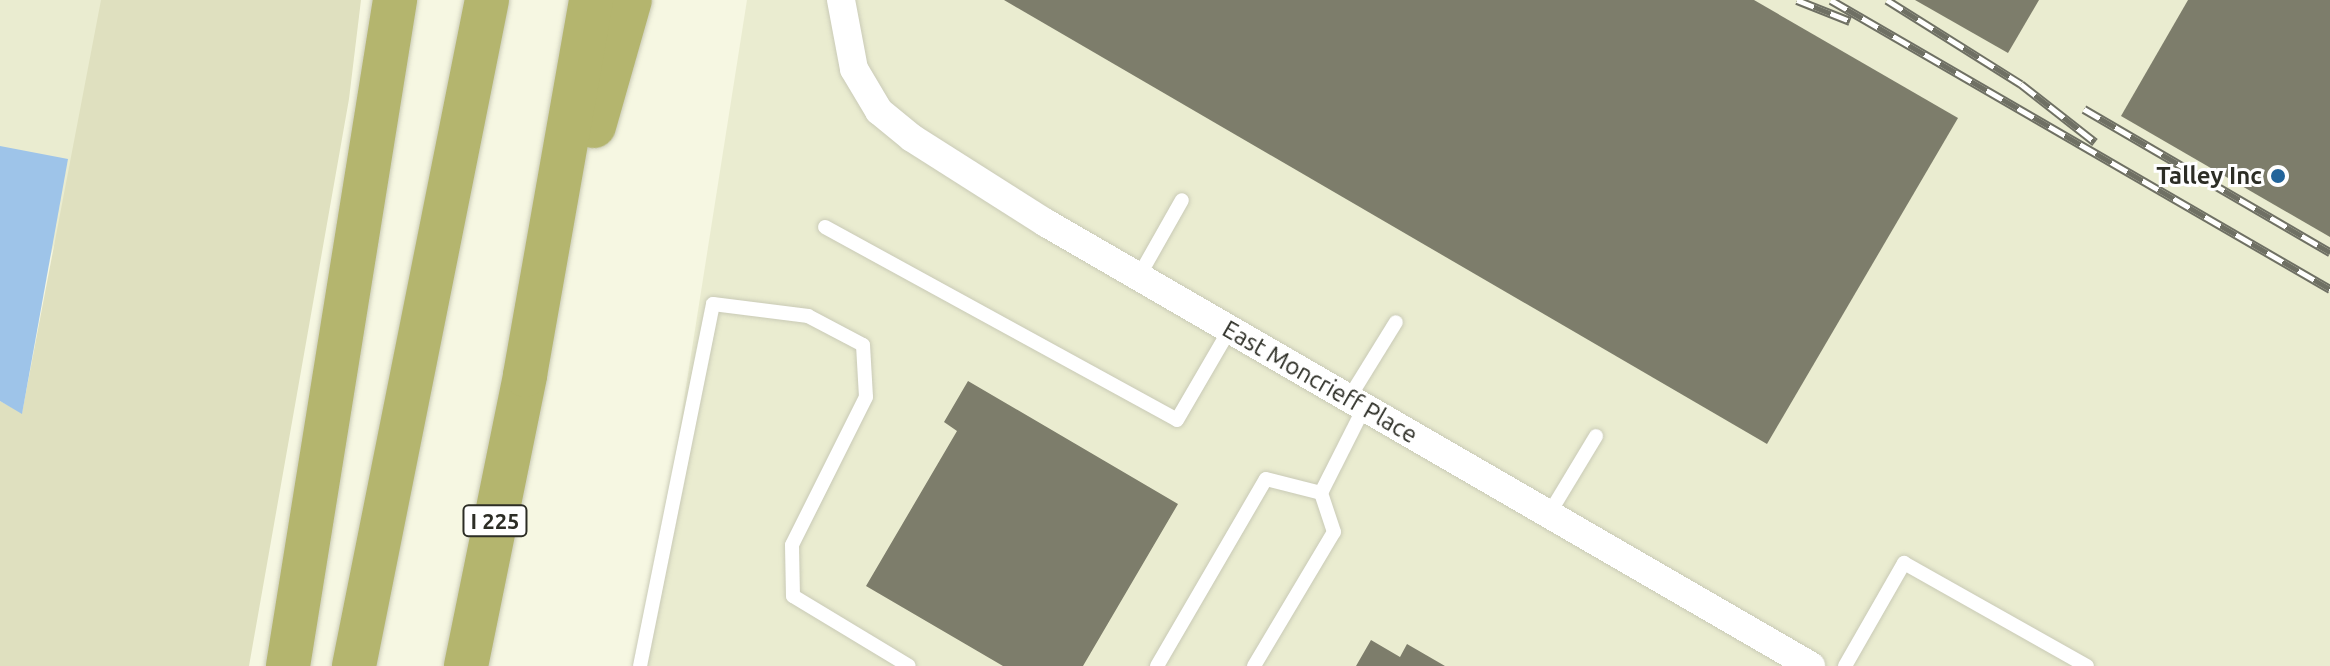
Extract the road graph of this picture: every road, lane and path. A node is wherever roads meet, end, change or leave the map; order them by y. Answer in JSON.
{"nodes":[{"id":1,"x":395,"y":0,"type":"edge"},
{"id":2,"x":487,"y":0,"type":"edge"},
{"id":3,"x":591,"y":0,"type":"edge"},
{"id":4,"x":630,"y":0,"type":"edge"},
{"id":5,"x":841,"y":0,"type":"edge"},
{"id":6,"x":1182,"y":200,"type":"dead end"},
{"id":7,"x":825,"y":227,"type":"dead end"},
{"id":8,"x":1139,"y":276,"type":"junction"},
{"id":9,"x":1396,"y":322,"type":"dead end"},
{"id":10,"x":1230,"y":329,"type":"junction"},
{"id":11,"x":525,"y":375,"type":"junction"},
{"id":12,"x":1357,"y":403,"type":"junction"},
{"id":13,"x":1596,"y":436,"type":"dead end"},
{"id":14,"x":1321,"y":493,"type":"junction"},
{"id":15,"x":1549,"y":514,"type":"junction"},
{"id":16,"x":288,"y":666,"type":"edge"},
{"id":17,"x":354,"y":666,"type":"edge"},
{"id":18,"x":466,"y":666,"type":"edge"},
{"id":19,"x":640,"y":666,"type":"edge"},
{"id":20,"x":909,"y":666,"type":"edge"},
{"id":21,"x":1157,"y":666,"type":"edge"},
{"id":22,"x":1254,"y":666,"type":"edge"},
{"id":23,"x":1811,"y":666,"type":"edge"},
{"id":24,"x":1845,"y":666,"type":"edge"},
{"id":25,"x":2087,"y":666,"type":"edge"}],
"edges":[{"from":1,"to":16,"type":"highway"},
{"from":2,"to":17,"type":"highway"},
{"from":3,"to":11,"type":"highway"},
{"from":4,"to":11,"type":"highway"},
{"from":5,"to":8,"type":"street","name":"East Moncrieff Place"},
{"from":6,"to":8,"type":"lane"},
{"from":7,"to":10,"type":"lane"},
{"from":8,"to":10,"type":"street","name":"East Moncrieff Place"},
{"from":9,"to":12,"type":"lane"},
{"from":10,"to":12,"type":"street","name":"East Moncrieff Place"},
{"from":11,"to":18,"type":"highway","number":"I 225"},
{"from":12,"to":14,"type":"lane"},
{"from":12,"to":15,"type":"street","name":"East Moncrieff Place"},
{"from":13,"to":15,"type":"lane"},
{"from":14,"to":21,"type":"lane"},
{"from":14,"to":22,"type":"lane"},
{"from":15,"to":23,"type":"street","name":"East Moncrieff Place"},
{"from":19,"to":20,"type":"lane"},
{"from":24,"to":25,"type":"lane"}]}
